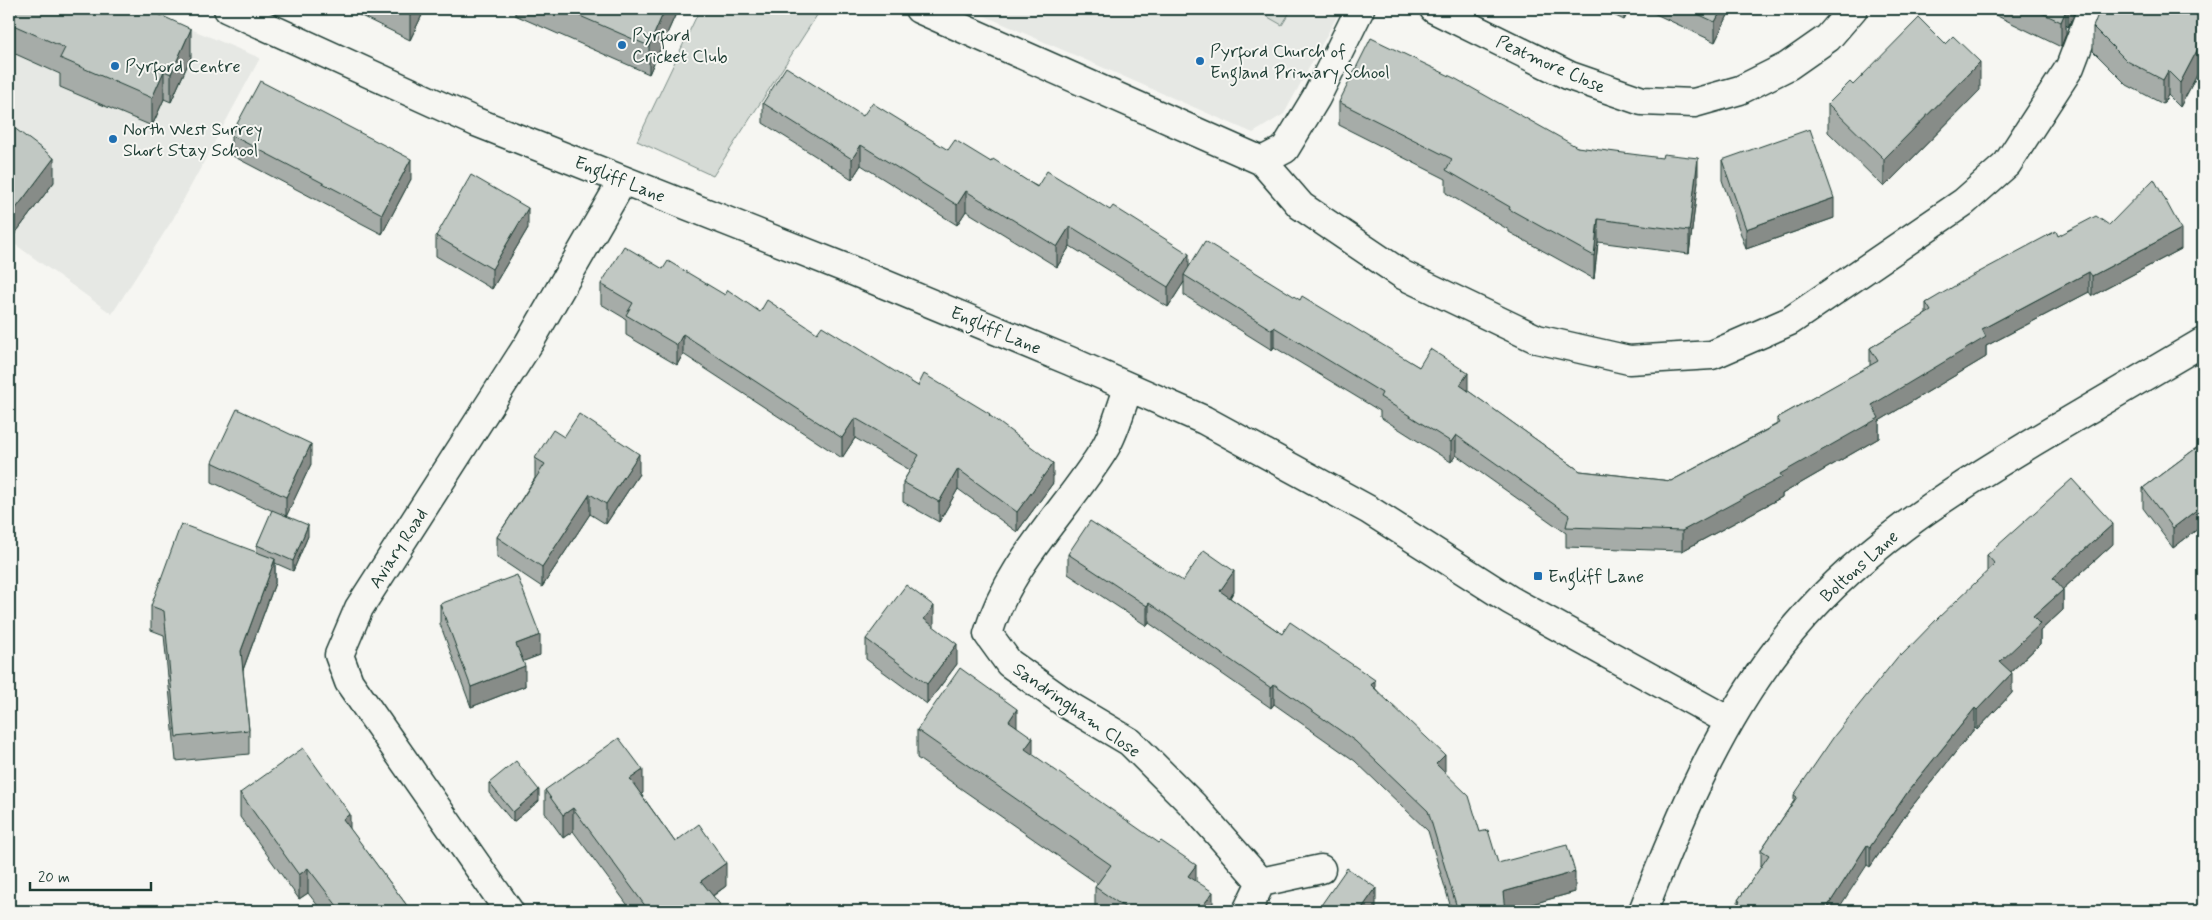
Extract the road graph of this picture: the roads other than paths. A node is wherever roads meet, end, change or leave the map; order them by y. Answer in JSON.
{"nodes":[{"id":1,"x":228,"y":9,"type":"edge"},
{"id":2,"x":919,"y":9,"type":"edge"},
{"id":3,"x":1360,"y":9,"type":"edge"},
{"id":4,"x":1434,"y":9,"type":"edge"},
{"id":5,"x":1853,"y":9,"type":"edge"},
{"id":6,"x":2092,"y":9,"type":"edge"},
{"id":7,"x":1262,"y":161,"type":"junction"},
{"id":8,"x":623,"y":180,"type":"junction"},
{"id":9,"x":2203,"y":342,"type":"edge"},
{"id":10,"x":1128,"y":387,"type":"junction"},
{"id":11,"x":1729,"y":722,"type":"junction"},
{"id":12,"x":1321,"y":869,"type":"dead end"},
{"id":13,"x":1261,"y":882,"type":"junction"},
{"id":14,"x":509,"y":911,"type":"edge"},
{"id":15,"x":1247,"y":911,"type":"edge"},
{"id":16,"x":1643,"y":911,"type":"edge"}],
"edges":[{"from":1,"to":8,"type":"street","name":"Engliff Lane"},
{"from":2,"to":7,"type":"street"},
{"from":3,"to":7,"type":"street"},
{"from":4,"to":5,"type":"street","name":"Peatmore Close"},
{"from":6,"to":7,"type":"street"},
{"from":8,"to":10,"type":"street","name":"Engliff Lane"},
{"from":8,"to":14,"type":"street","name":"Aviary Road"},
{"from":9,"to":11,"type":"street","name":"Boltons Lane"},
{"from":10,"to":11,"type":"street","name":"Engliff Lane"},
{"from":10,"to":13,"type":"street","name":"Sandringham Close"},
{"from":11,"to":16,"type":"street","name":"Boltons Lane"},
{"from":12,"to":13,"type":"street"},
{"from":13,"to":15,"type":"street"}]}
